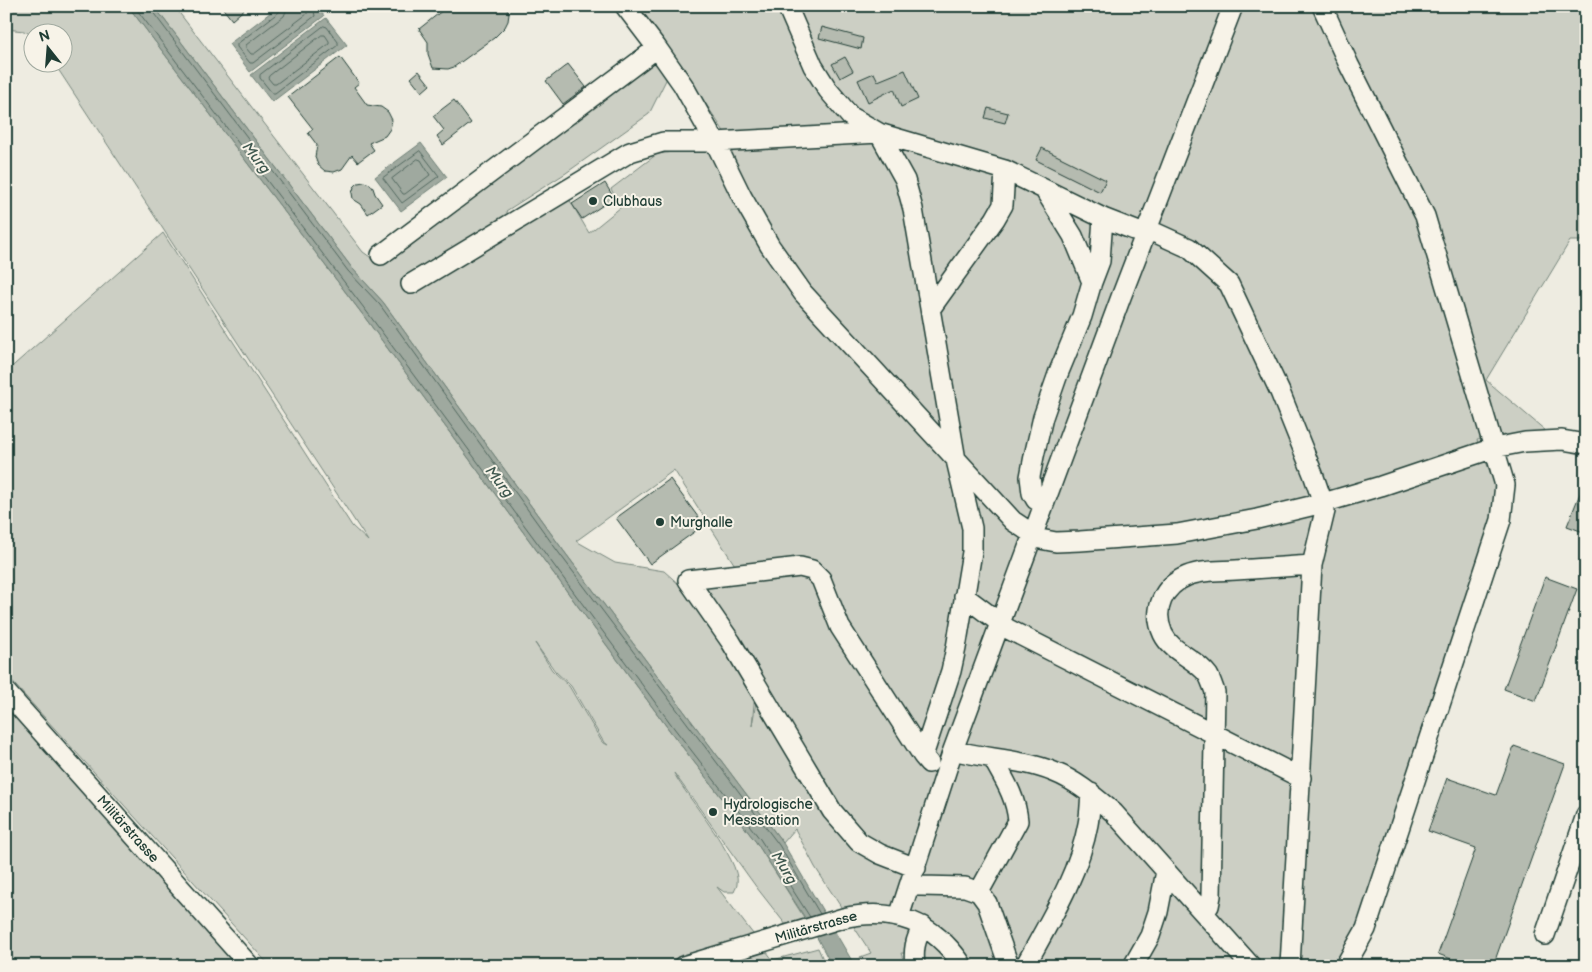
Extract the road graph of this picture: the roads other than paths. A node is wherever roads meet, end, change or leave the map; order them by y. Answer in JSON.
{"nodes":[{"id":1,"x":625,"y":6,"type":"edge"},
{"id":2,"x":787,"y":6,"type":"edge"},
{"id":3,"x":1233,"y":6,"type":"edge"},
{"id":4,"x":1322,"y":6,"type":"edge"},
{"id":5,"x":657,"y":48,"type":"junction"},
{"id":6,"x":879,"y":133,"type":"junction"},
{"id":7,"x":715,"y":142,"type":"junction"},
{"id":8,"x":1005,"y":170,"type":"junction"},
{"id":9,"x":1044,"y":189,"type":"junction"},
{"id":10,"x":1103,"y":218,"type":"junction"},
{"id":11,"x":1147,"y":232,"type":"junction"},
{"id":12,"x":381,"y":255,"type":"dead end"},
{"id":13,"x":1092,"y":282,"type":"junction"},
{"id":14,"x":411,"y":284,"type":"dead end"},
{"id":15,"x":931,"y":308,"type":"junction"},
{"id":16,"x":1586,"y":444,"type":"edge"},
{"id":17,"x":1494,"y":448,"type":"junction"},
{"id":18,"x":956,"y":460,"type":"junction"},
{"id":19,"x":1044,"y":503,"type":"junction"},
{"id":20,"x":1323,"y":503,"type":"junction"},
{"id":21,"x":1033,"y":535,"type":"junction"},
{"id":22,"x":1312,"y":565,"type":"junction"},
{"id":23,"x":964,"y":596,"type":"junction"},
{"id":24,"x":1000,"y":624,"type":"junction"},
{"id":25,"x":6,"y":692,"type":"edge"},
{"id":26,"x":1215,"y":734,"type":"junction"},
{"id":27,"x":953,"y":750,"type":"junction"},
{"id":28,"x":923,"y":756,"type":"junction"},
{"id":29,"x":993,"y":759,"type":"junction"},
{"id":30,"x":945,"y":774,"type":"junction"},
{"id":31,"x":1301,"y":778,"type":"junction"},
{"id":32,"x":1091,"y":793,"type":"junction"},
{"id":33,"x":1586,"y":815,"type":"edge"},
{"id":34,"x":1166,"y":870,"type":"junction"},
{"id":35,"x":914,"y":876,"type":"junction"},
{"id":36,"x":979,"y":892,"type":"junction"},
{"id":37,"x":1203,"y":912,"type":"junction"},
{"id":38,"x":900,"y":917,"type":"junction"},
{"id":39,"x":923,"y":926,"type":"junction"},
{"id":40,"x":1546,"y":935,"type":"dead end"},
{"id":41,"x":250,"y":966,"type":"edge"},
{"id":42,"x":683,"y":966,"type":"edge"},
{"id":43,"x":915,"y":966,"type":"edge"},
{"id":44,"x":963,"y":966,"type":"edge"},
{"id":45,"x":1010,"y":966,"type":"edge"},
{"id":46,"x":1025,"y":966,"type":"edge"},
{"id":47,"x":1133,"y":966,"type":"edge"},
{"id":48,"x":1251,"y":966,"type":"edge"},
{"id":49,"x":1290,"y":966,"type":"edge"},
{"id":50,"x":1345,"y":966,"type":"edge"}],
"edges":[{"from":1,"to":5,"type":"street"},
{"from":2,"to":6,"type":"street"},
{"from":3,"to":11,"type":"street"},
{"from":4,"to":17,"type":"street"},
{"from":5,"to":7,"type":"street"},
{"from":5,"to":12,"type":"street"},
{"from":6,"to":7,"type":"street"},
{"from":6,"to":8,"type":"street"},
{"from":6,"to":15,"type":"street"},
{"from":7,"to":14,"type":"street"},
{"from":7,"to":18,"type":"street"},
{"from":8,"to":9,"type":"street"},
{"from":8,"to":15,"type":"street"},
{"from":9,"to":10,"type":"street"},
{"from":9,"to":13,"type":"street"},
{"from":10,"to":11,"type":"street"},
{"from":10,"to":13,"type":"street"},
{"from":11,"to":19,"type":"street"},
{"from":11,"to":20,"type":"street"},
{"from":13,"to":19,"type":"street"},
{"from":15,"to":18,"type":"street"},
{"from":16,"to":17,"type":"street"},
{"from":17,"to":20,"type":"street"},
{"from":17,"to":50,"type":"street"},
{"from":18,"to":21,"type":"street"},
{"from":18,"to":23,"type":"street"},
{"from":19,"to":21,"type":"street"},
{"from":20,"to":21,"type":"street"},
{"from":20,"to":22,"type":"street"},
{"from":21,"to":24,"type":"street"},
{"from":22,"to":26,"type":"street"},
{"from":22,"to":31,"type":"street"},
{"from":23,"to":24,"type":"street"},
{"from":23,"to":28,"type":"street"},
{"from":24,"to":26,"type":"street"},
{"from":24,"to":27,"type":"street"},
{"from":25,"to":41,"type":"street","name":"Militärstrasse"},
{"from":26,"to":31,"type":"street"},
{"from":26,"to":37,"type":"street"},
{"from":27,"to":29,"type":"street"},
{"from":27,"to":30,"type":"street"},
{"from":28,"to":30,"type":"street"},
{"from":28,"to":35,"type":"street"},
{"from":29,"to":32,"type":"street"},
{"from":29,"to":36,"type":"street"},
{"from":30,"to":35,"type":"street"},
{"from":31,"to":49,"type":"street"},
{"from":32,"to":34,"type":"street"},
{"from":32,"to":46,"type":"street"},
{"from":33,"to":40,"type":"street"},
{"from":34,"to":37,"type":"street"},
{"from":34,"to":47,"type":"street"},
{"from":35,"to":36,"type":"street"},
{"from":35,"to":38,"type":"street"},
{"from":36,"to":45,"type":"street"},
{"from":37,"to":48,"type":"street"},
{"from":38,"to":39,"type":"street","name":"Militärstrasse"},
{"from":38,"to":42,"type":"street","name":"Militärstrasse"},
{"from":39,"to":43,"type":"street"},
{"from":39,"to":44,"type":"street","name":"Militärstrasse"}]}
